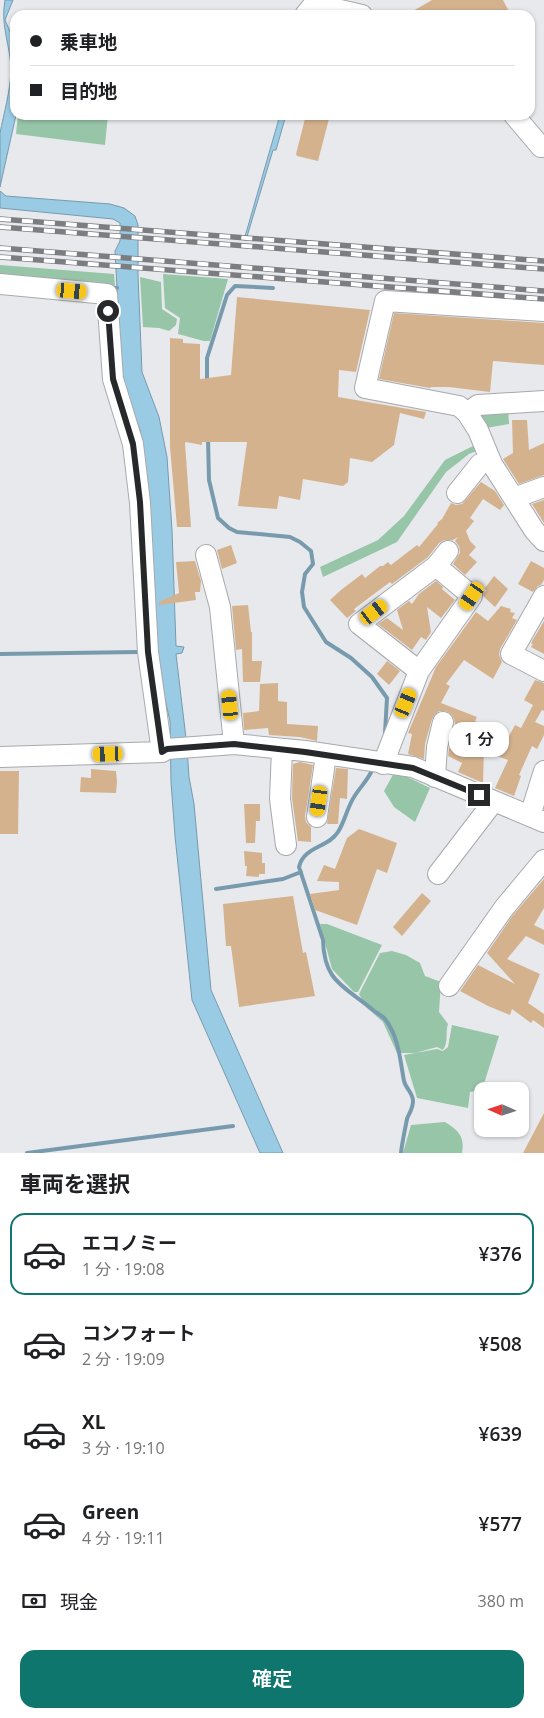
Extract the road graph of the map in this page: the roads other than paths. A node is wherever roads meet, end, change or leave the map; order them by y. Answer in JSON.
{"nodes":[{"id":1,"x":309,"y":10,"type":"edge"},
{"id":2,"x":341,"y":10,"type":"edge"},
{"id":3,"x":518,"y":120,"type":"edge"},
{"id":4,"x":544,"y":147,"type":"edge"},
{"id":5,"x":0,"y":284,"type":"edge"},
{"id":6,"x":544,"y":311,"type":"edge"},
{"id":7,"x":544,"y":401,"type":"edge"},
{"id":8,"x":467,"y":413,"type":"junction"},
{"id":9,"x":491,"y":461,"type":"junction"},
{"id":10,"x":544,"y":487,"type":"edge"},
{"id":11,"x":457,"y":493,"type":"dead end"},
{"id":12,"x":514,"y":498,"type":"junction"},
{"id":13,"x":544,"y":541,"type":"edge"},
{"id":14,"x":206,"y":556,"type":"dead end"},
{"id":15,"x":544,"y":596,"type":"edge"},
{"id":16,"x":419,"y":671,"type":"junction"},
{"id":17,"x":544,"y":672,"type":"edge"},
{"id":18,"x":443,"y":722,"type":"dead end"},
{"id":19,"x":234,"y":744,"type":"junction"},
{"id":20,"x":282,"y":749,"type":"junction"},
{"id":21,"x":162,"y":752,"type":"junction"},
{"id":22,"x":326,"y":755,"type":"junction"},
{"id":23,"x":0,"y":756,"type":"edge"},
{"id":24,"x":382,"y":764,"type":"junction"},
{"id":25,"x":544,"y":771,"type":"edge"},
{"id":26,"x":435,"y":777,"type":"junction"},
{"id":27,"x":494,"y":801,"type":"junction"},
{"id":28,"x":317,"y":817,"type":"dead end"},
{"id":29,"x":537,"y":819,"type":"edge"},
{"id":30,"x":286,"y":844,"type":"dead end"},
{"id":31,"x":544,"y":860,"type":"edge"},
{"id":32,"x":438,"y":874,"type":"dead end"},
{"id":33,"x":449,"y":986,"type":"dead end"}],
"edges":[{"from":1,"to":2,"type":"street"},
{"from":3,"to":4,"type":"street"},
{"from":5,"to":21,"type":"street"},
{"from":6,"to":8,"type":"street"},
{"from":7,"to":8,"type":"street"},
{"from":8,"to":9,"type":"street"},
{"from":9,"to":11,"type":"street"},
{"from":9,"to":12,"type":"street"},
{"from":10,"to":12,"type":"street"},
{"from":12,"to":13,"type":"street"},
{"from":14,"to":19,"type":"street"},
{"from":15,"to":17,"type":"street"},
{"from":16,"to":16,"type":"street"},
{"from":16,"to":24,"type":"street"},
{"from":18,"to":26,"type":"street"},
{"from":19,"to":20,"type":"street"},
{"from":19,"to":21,"type":"street"},
{"from":20,"to":22,"type":"street"},
{"from":20,"to":30,"type":"street"},
{"from":21,"to":23,"type":"street"},
{"from":22,"to":24,"type":"street"},
{"from":22,"to":28,"type":"street"},
{"from":24,"to":26,"type":"street"},
{"from":25,"to":29,"type":"street"},
{"from":26,"to":27,"type":"street"},
{"from":27,"to":29,"type":"street"},
{"from":27,"to":32,"type":"street"},
{"from":31,"to":33,"type":"street"}]}
